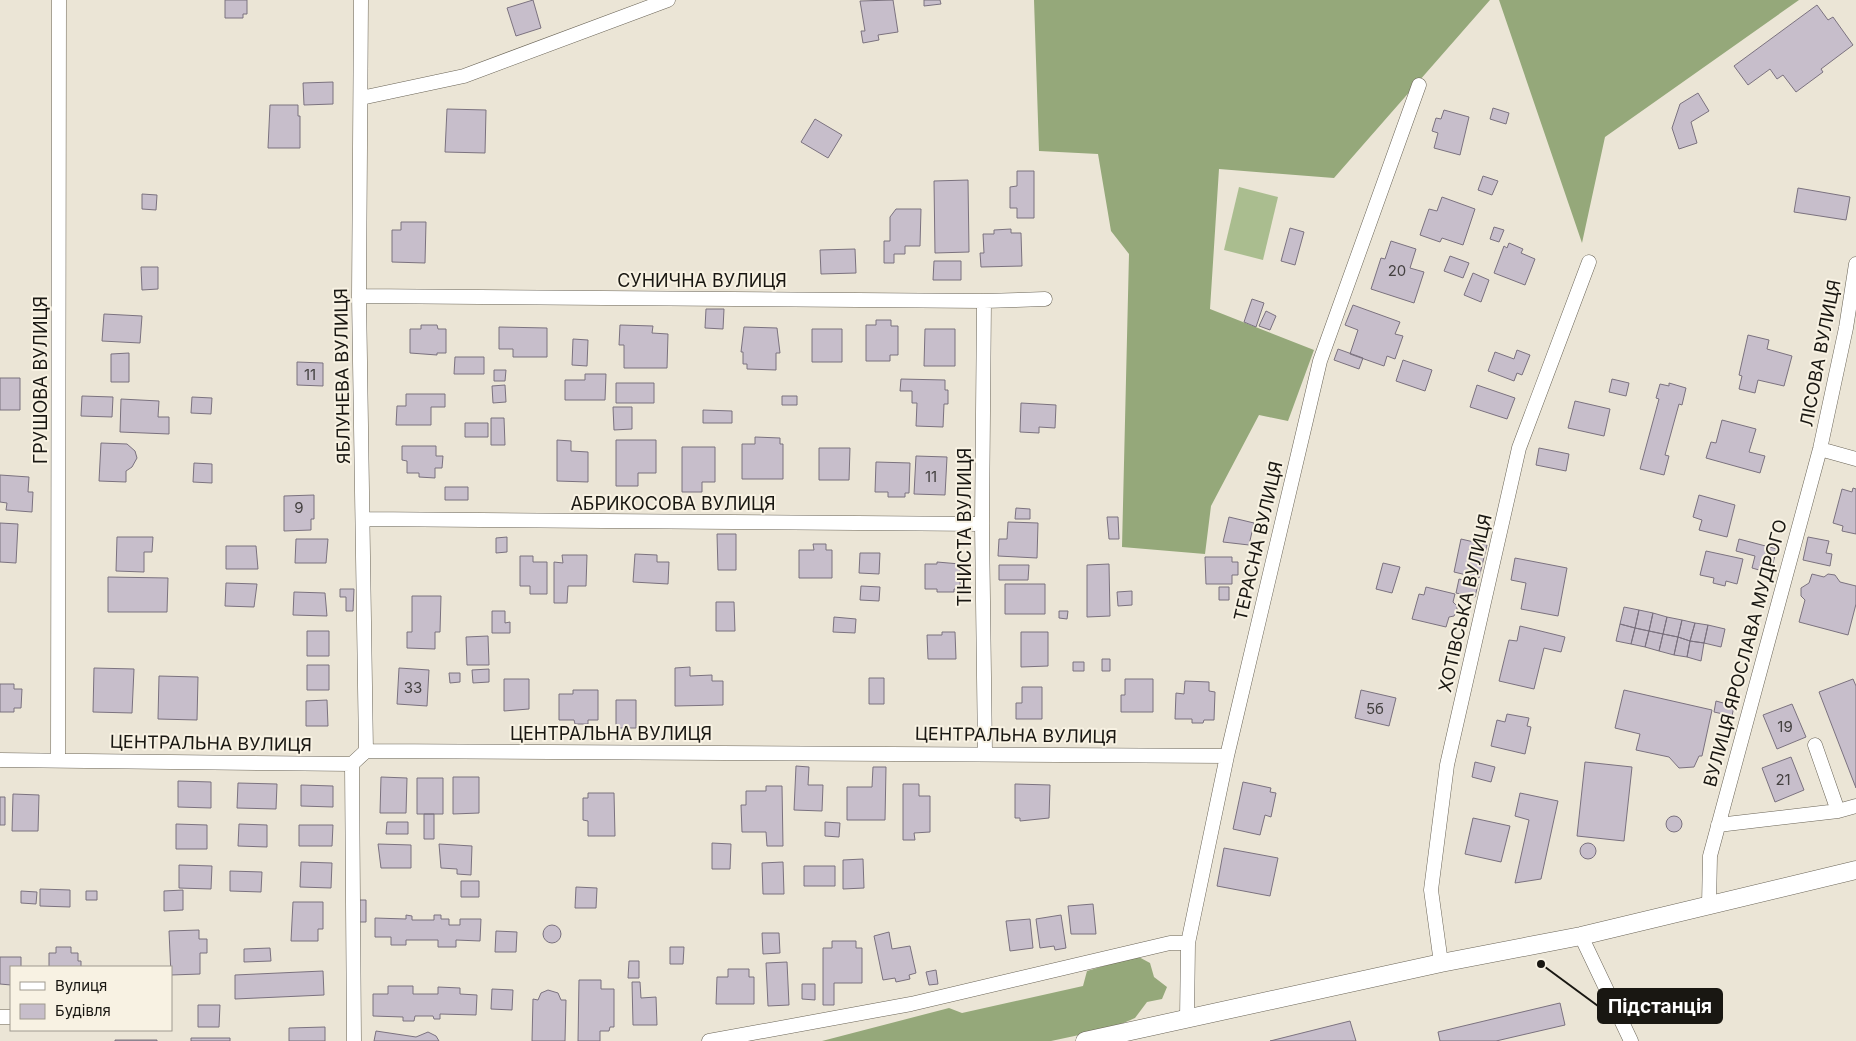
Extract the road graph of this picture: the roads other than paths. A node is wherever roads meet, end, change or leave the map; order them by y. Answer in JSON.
{"nodes":[{"id":1,"x":59,"y":0,"type":"edge"},
{"id":2,"x":361,"y":0,"type":"edge"},
{"id":3,"x":668,"y":0,"type":"edge"},
{"id":4,"x":1419,"y":85,"type":"dead end"},
{"id":5,"x":361,"y":98,"type":"junction"},
{"id":6,"x":1588,"y":262,"type":"dead end"},
{"id":7,"x":1856,"y":264,"type":"edge"},
{"id":8,"x":359,"y":296,"type":"junction"},
{"id":9,"x":1045,"y":299,"type":"dead end"},
{"id":10,"x":984,"y":301,"type":"junction"},
{"id":11,"x":1820,"y":449,"type":"junction"},
{"id":12,"x":1856,"y":459,"type":"edge"},
{"id":13,"x":364,"y":519,"type":"junction"},
{"id":14,"x":982,"y":524,"type":"junction"},
{"id":15,"x":1815,"y":745,"type":"dead end"},
{"id":16,"x":366,"y":751,"type":"junction"},
{"id":17,"x":985,"y":753,"type":"junction"},
{"id":18,"x":1227,"y":756,"type":"junction"},
{"id":19,"x":0,"y":760,"type":"edge"},
{"id":20,"x":58,"y":760,"type":"junction"},
{"id":21,"x":352,"y":764,"type":"junction"},
{"id":22,"x":1856,"y":806,"type":"edge"},
{"id":23,"x":1838,"y":811,"type":"junction"},
{"id":24,"x":1718,"y":825,"type":"junction"},
{"id":25,"x":1856,"y":870,"type":"edge"},
{"id":26,"x":1709,"y":905,"type":"junction"},
{"id":27,"x":1581,"y":936,"type":"junction"},
{"id":28,"x":1188,"y":942,"type":"junction"},
{"id":29,"x":1440,"y":963,"type":"junction"},
{"id":30,"x":1187,"y":1019,"type":"junction"},
{"id":31,"x":354,"y":1041,"type":"edge"},
{"id":32,"x":709,"y":1041,"type":"edge"},
{"id":33,"x":1085,"y":1041,"type":"edge"},
{"id":34,"x":1630,"y":1041,"type":"edge"}],
"edges":[{"from":1,"to":20,"type":"street","name":"ГРУШОВА ВУЛИЦЯ"},
{"from":2,"to":5,"type":"street","name":"ЯБЛУНЕВА ВУЛИЦЯ"},
{"from":3,"to":5,"type":"street"},
{"from":4,"to":18,"type":"street","name":"ТЕРАСНА ВУЛИЦЯ"},
{"from":5,"to":8,"type":"street","name":"ЯБЛУНЕВА ВУЛИЦЯ"},
{"from":6,"to":29,"type":"street","name":"ХОТІВСЬКА ВУЛИЦЯ"},
{"from":7,"to":11,"type":"street","name":"ЛІСОВА ВУЛИЦЯ"},
{"from":8,"to":10,"type":"street","name":"СУНИЧНА ВУЛИЦЯ"},
{"from":8,"to":13,"type":"street","name":"ЯБЛУНЕВА ВУЛИЦЯ"},
{"from":9,"to":10,"type":"street","name":"СУНИЧНА ВУЛИЦЯ"},
{"from":10,"to":14,"type":"street","name":"ТІНИСТА ВУЛИЦЯ"},
{"from":11,"to":12,"type":"street"},
{"from":11,"to":24,"type":"street","name":"ВУЛИЦЯ ЯРОСЛАВА МУДРОГО"},
{"from":13,"to":14,"type":"street","name":"АБРИКОСОВА ВУЛИЦЯ"},
{"from":13,"to":16,"type":"street","name":"ЯБЛУНЕВА ВУЛИЦЯ"},
{"from":14,"to":17,"type":"street","name":"ТІНИСТА ВУЛИЦЯ"},
{"from":15,"to":23,"type":"street"},
{"from":16,"to":17,"type":"street","name":"ЦЕНТРАЛЬНА ВУЛИЦЯ"},
{"from":16,"to":21,"type":"street"},
{"from":17,"to":18,"type":"street","name":"ЦЕНТРАЛЬНА ВУЛИЦЯ"},
{"from":18,"to":28,"type":"street","name":"ТЕРАСНА ВУЛИЦЯ"},
{"from":19,"to":20,"type":"street","name":"ЦЕНТРАЛЬНА ВУЛИЦЯ"},
{"from":20,"to":21,"type":"street","name":"ЦЕНТРАЛЬНА ВУЛИЦЯ"},
{"from":21,"to":31,"type":"street"},
{"from":22,"to":23,"type":"street"},
{"from":23,"to":24,"type":"street"},
{"from":24,"to":26,"type":"street","name":"ВУЛИЦЯ ЯРОСЛАВА МУДРОГО"},
{"from":25,"to":26,"type":"street"},
{"from":26,"to":27,"type":"street"},
{"from":27,"to":29,"type":"street"},
{"from":27,"to":34,"type":"street"},
{"from":28,"to":30,"type":"street","name":"ТЕРАСНА ВУЛИЦЯ"},
{"from":28,"to":32,"type":"street"},
{"from":29,"to":30,"type":"street"},
{"from":30,"to":33,"type":"street"}]}
